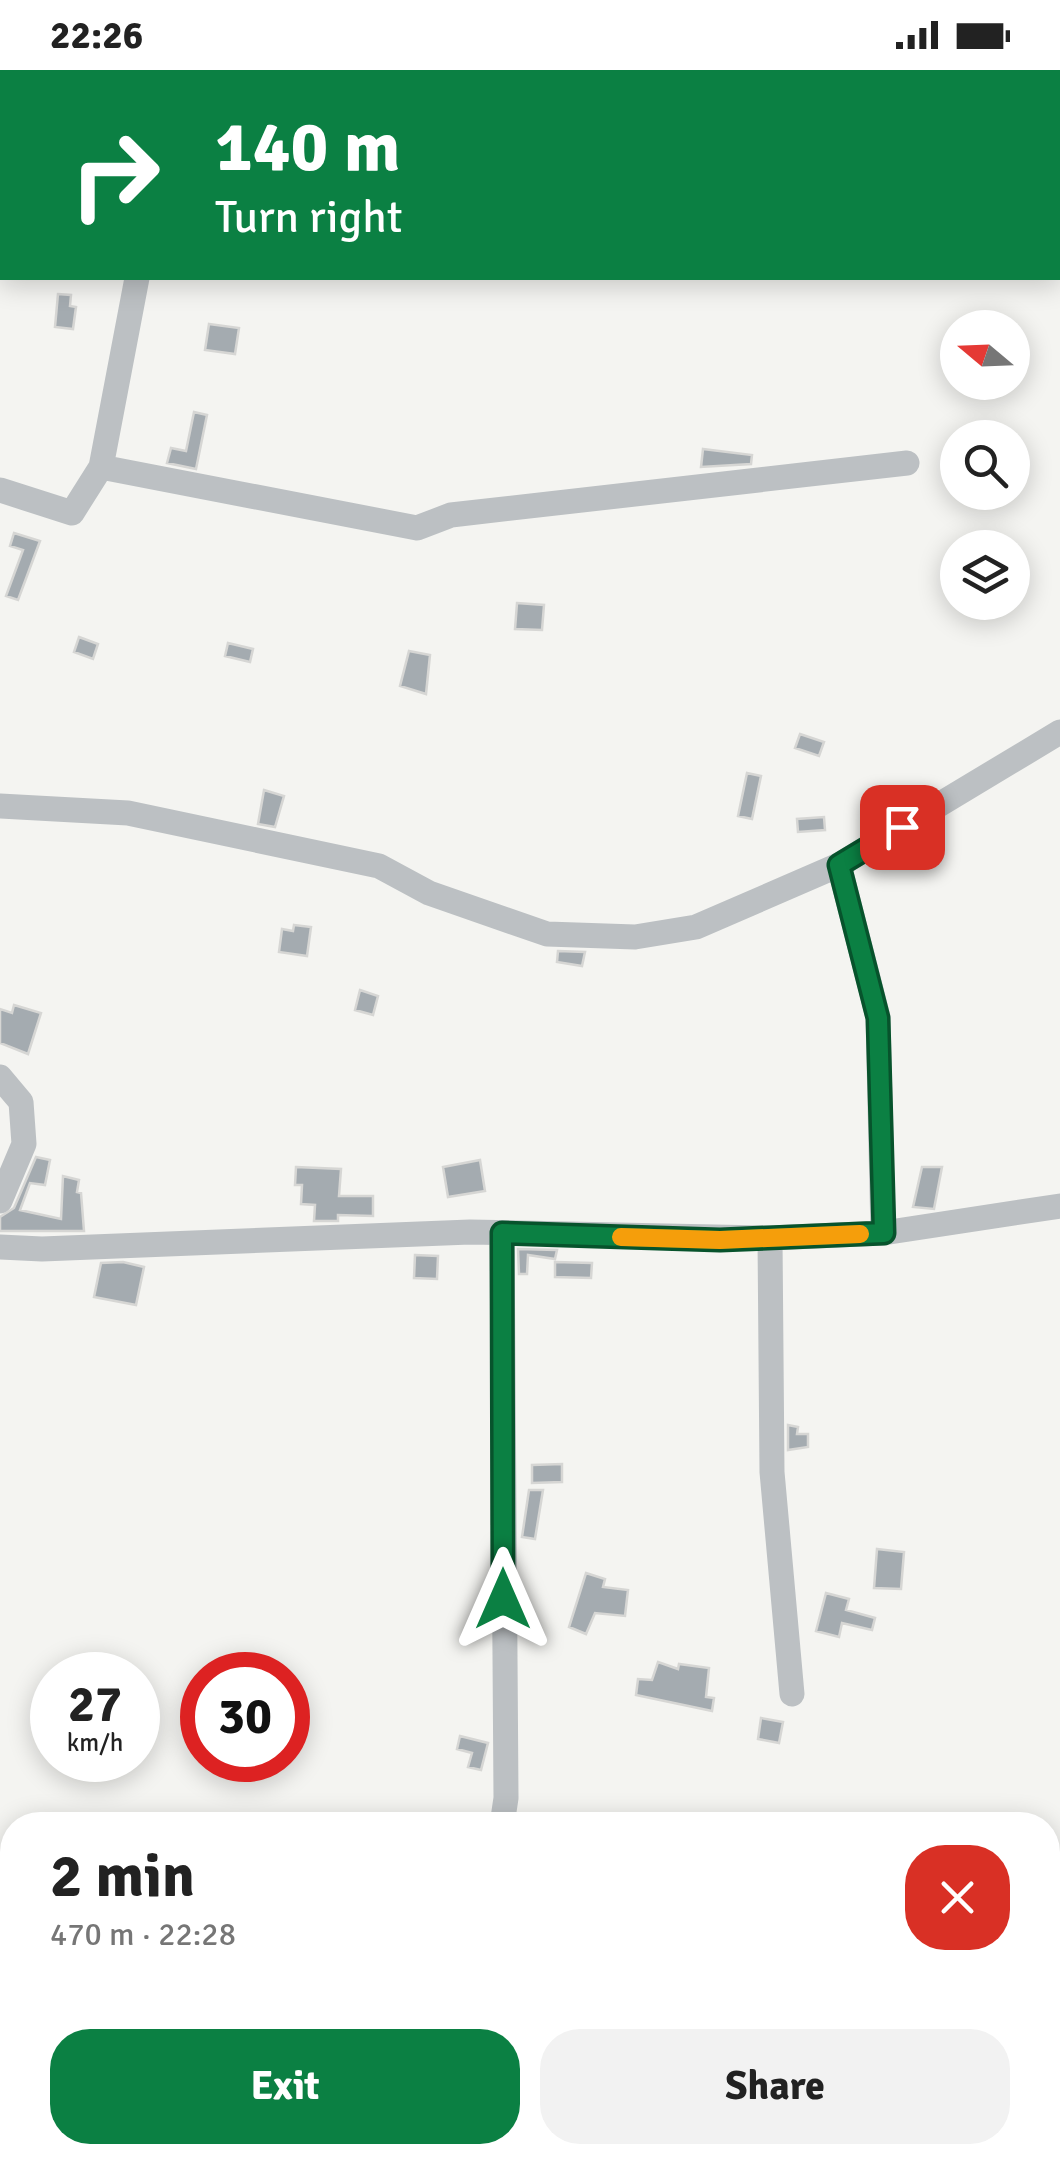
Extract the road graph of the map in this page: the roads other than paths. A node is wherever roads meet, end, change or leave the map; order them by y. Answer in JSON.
{"nodes":[{"id":1,"x":137,"y":280,"type":"edge"},
{"id":2,"x":907,"y":463,"type":"dead end"},
{"id":3,"x":101,"y":467,"type":"junction"},
{"id":4,"x":0,"y":490,"type":"edge"},
{"id":5,"x":1060,"y":732,"type":"edge"},
{"id":6,"x":0,"y":806,"type":"edge"},
{"id":7,"x":839,"y":865,"type":"junction"},
{"id":8,"x":0,"y":1077,"type":"edge"},
{"id":9,"x":0,"y":1201,"type":"edge"},
{"id":10,"x":1060,"y":1206,"type":"edge"},
{"id":11,"x":502,"y":1233,"type":"junction"},
{"id":12,"x":884,"y":1233,"type":"junction"},
{"id":13,"x":770,"y":1238,"type":"junction"},
{"id":14,"x":0,"y":1246,"type":"edge"},
{"id":15,"x":792,"y":1694,"type":"dead end"},
{"id":16,"x":504,"y":1812,"type":"edge"}],
"edges":[{"from":1,"to":3,"type":"street"},
{"from":2,"to":3,"type":"street"},
{"from":3,"to":4,"type":"street"},
{"from":5,"to":7,"type":"street"},
{"from":6,"to":7,"type":"street"},
{"from":7,"to":12,"type":"street"},
{"from":8,"to":9,"type":"street"},
{"from":10,"to":12,"type":"street"},
{"from":11,"to":13,"type":"street"},
{"from":11,"to":14,"type":"street"},
{"from":11,"to":16,"type":"street"},
{"from":12,"to":13,"type":"street"},
{"from":13,"to":15,"type":"street"}]}
